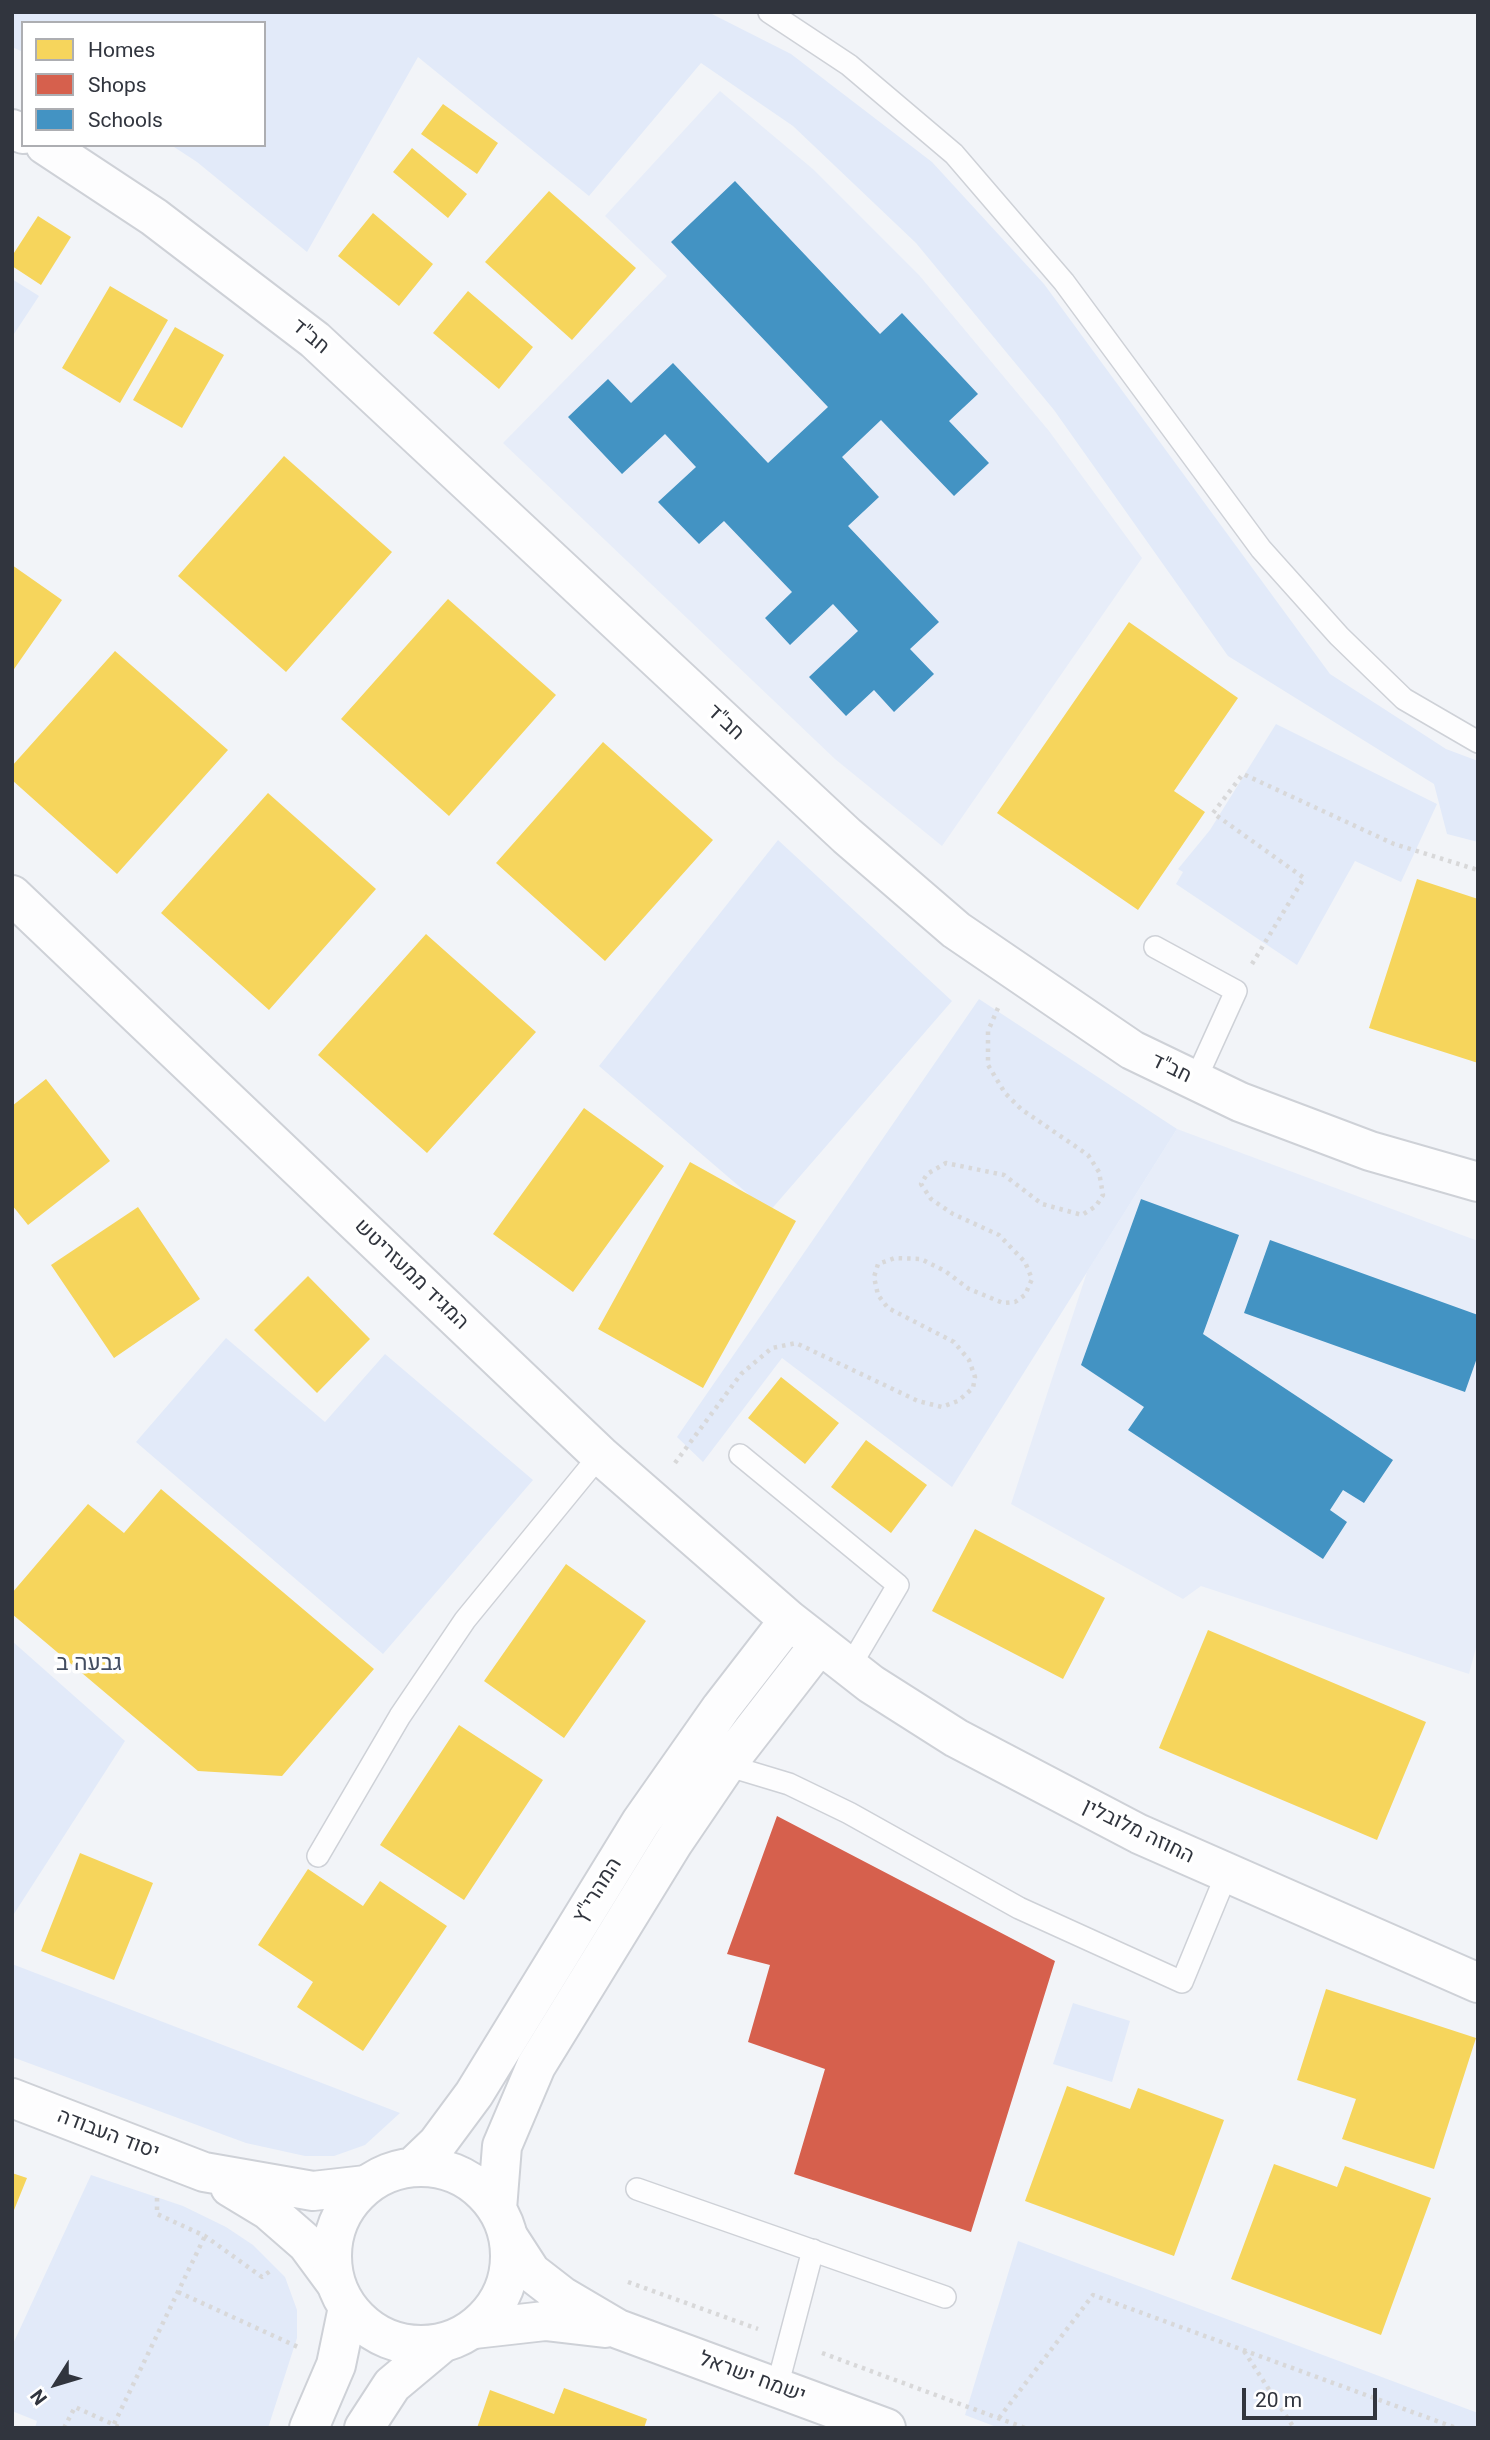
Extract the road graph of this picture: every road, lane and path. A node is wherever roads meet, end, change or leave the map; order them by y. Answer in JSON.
{"nodes":[{"id":1,"x":769,"y":12,"type":"edge"},
{"id":2,"x":48,"y":147,"type":"edge"},
{"id":3,"x":1478,"y":742,"type":"edge"},
{"id":4,"x":1478,"y":870,"type":"edge"},
{"id":5,"x":12,"y":895,"type":"edge"},
{"id":6,"x":1155,"y":947,"type":"dead end"},
{"id":7,"x":1015,"y":972,"type":"junction"},
{"id":8,"x":1236,"y":991,"type":"junction"},
{"id":9,"x":1195,"y":1081,"type":"junction"},
{"id":10,"x":1478,"y":1182,"type":"edge"},
{"id":11,"x":600,"y":1455,"type":"junction"},
{"id":12,"x":740,"y":1455,"type":"dead end"},
{"id":13,"x":649,"y":1497,"type":"junction"},
{"id":14,"x":789,"y":1620,"type":"junction"},
{"id":15,"x":818,"y":1645,"type":"junction"},
{"id":16,"x":849,"y":1668,"type":"junction"},
{"id":17,"x":726,"y":1765,"type":"junction"},
{"id":18,"x":318,"y":1856,"type":"dead end"},
{"id":19,"x":1227,"y":1873,"type":"junction"},
{"id":20,"x":1478,"y":1983,"type":"edge"},
{"id":21,"x":12,"y":2098,"type":"edge"},
{"id":22,"x":158,"y":2155,"type":"junction"},
{"id":23,"x":414,"y":2166,"type":"junction"},
{"id":24,"x":204,"y":2172,"type":"junction"},
{"id":25,"x":366,"y":2185,"type":"junction"},
{"id":26,"x":637,"y":2189,"type":"dead end"},
{"id":27,"x":503,"y":2223,"type":"junction"},
{"id":28,"x":205,"y":2236,"type":"junction"},
{"id":29,"x":307,"y":2244,"type":"junction"},
{"id":30,"x":813,"y":2250,"type":"junction"},
{"id":31,"x":178,"y":2292,"type":"junction"},
{"id":32,"x":341,"y":2295,"type":"junction"},
{"id":33,"x":945,"y":2297,"type":"dead end"},
{"id":34,"x":618,"y":2329,"type":"junction"},
{"id":35,"x":457,"y":2337,"type":"junction"},
{"id":36,"x":1243,"y":2350,"type":"junction"},
{"id":37,"x":337,"y":2365,"type":"junction"},
{"id":38,"x":777,"y":2387,"type":"junction"},
{"id":39,"x":999,"y":2418,"type":"dead end"},
{"id":40,"x":114,"y":2424,"type":"junction"},
{"id":41,"x":64,"y":2428,"type":"edge"},
{"id":42,"x":121,"y":2428,"type":"edge"},
{"id":43,"x":309,"y":2428,"type":"edge"},
{"id":44,"x":364,"y":2428,"type":"edge"},
{"id":45,"x":886,"y":2428,"type":"edge"},
{"id":46,"x":1294,"y":2428,"type":"edge"},
{"id":47,"x":1456,"y":2428,"type":"edge"}],
"edges":[{"from":1,"to":3,"type":"lane"},
{"from":2,"to":7,"type":"street","name":"חב\"ד"},
{"from":4,"to":8,"type":"path"},
{"from":5,"to":11,"type":"street","name":"המגיד ממעזריטש"},
{"from":6,"to":8,"type":"lane"},
{"from":7,"to":9,"type":"street","name":"חב\"ד"},
{"from":7,"to":13,"type":"path"},
{"from":8,"to":9,"type":"lane"},
{"from":9,"to":10,"type":"street","name":"חב\"ד"},
{"from":11,"to":13,"type":"street","name":"המגיד ממעזריטש"},
{"from":11,"to":18,"type":"lane"},
{"from":12,"to":16,"type":"lane"},
{"from":13,"to":14,"type":"street","name":"המגיד ממעזריטש"},
{"from":14,"to":15,"type":"street","name":"המגיד ממעזריטש"},
{"from":14,"to":23,"type":"street","name":"המהרי\"ץ"},
{"from":15,"to":16,"type":"street","name":"החוזה מלובלין"},
{"from":15,"to":17,"type":"street","name":"המהרי\"ץ"},
{"from":16,"to":19,"type":"street","name":"החוזה מלובלין"},
{"from":17,"to":19,"type":"lane"},
{"from":17,"to":27,"type":"street","name":"המהרי\"ץ"},
{"from":19,"to":20,"type":"street","name":"החוזה מלובלין"},
{"from":21,"to":22,"type":"street","name":"יסוד העבודה"},
{"from":22,"to":24,"type":"street","name":"יסוד העבודה"},
{"from":22,"to":28,"type":"path"},
{"from":23,"to":25,"type":"street"},
{"from":23,"to":27,"type":"street"},
{"from":24,"to":25,"type":"street","name":"יסוד העבודה"},
{"from":24,"to":29,"type":"street","name":"יסוד העבודה"},
{"from":25,"to":32,"type":"street"},
{"from":26,"to":30,"type":"lane"},
{"from":27,"to":34,"type":"street","name":"ישמח ישראל"},
{"from":27,"to":35,"type":"street"},
{"from":28,"to":29,"type":"path"},
{"from":28,"to":31,"type":"path"},
{"from":29,"to":32,"type":"street","name":"יסוד העבודה"},
{"from":30,"to":33,"type":"lane"},
{"from":30,"to":38,"type":"lane"},
{"from":31,"to":37,"type":"path"},
{"from":31,"to":40,"type":"path"},
{"from":32,"to":35,"type":"street"},
{"from":32,"to":37,"type":"street"},
{"from":34,"to":35,"type":"street","name":"ישמח ישראל"},
{"from":34,"to":38,"type":"street","name":"ישמח ישראל"},
{"from":35,"to":44,"type":"street"},
{"from":36,"to":39,"type":"path"},
{"from":36,"to":46,"type":"path"},
{"from":36,"to":47,"type":"path"},
{"from":37,"to":43,"type":"street"},
{"from":38,"to":45,"type":"street","name":"ישמח ישראל"},
{"from":40,"to":41,"type":"path"},
{"from":40,"to":42,"type":"path"}]}
